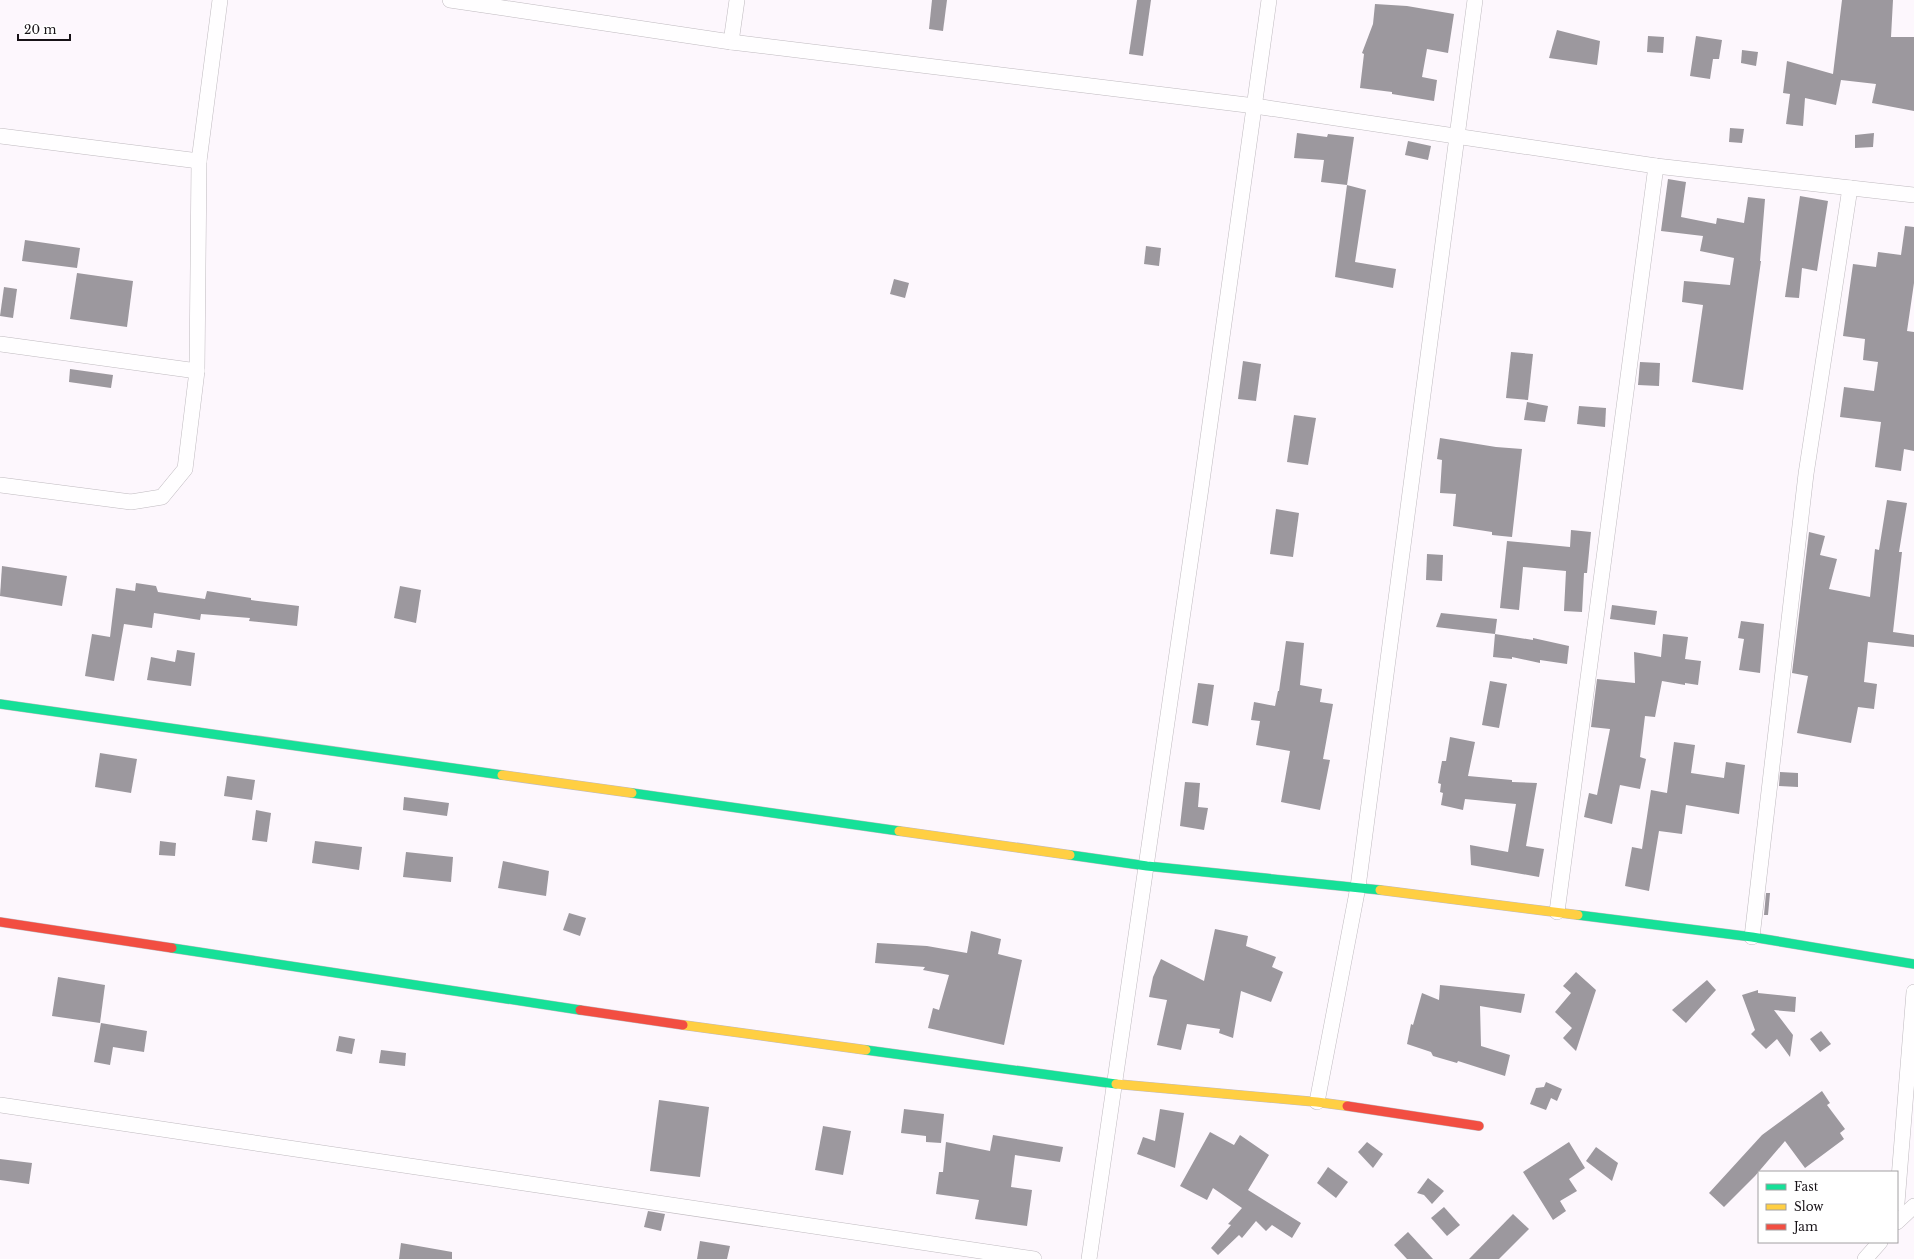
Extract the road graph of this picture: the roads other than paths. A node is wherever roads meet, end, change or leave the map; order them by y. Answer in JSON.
{"nodes":[{"id":1,"x":220,"y":0,"type":"edge"},
{"id":2,"x":450,"y":0,"type":"edge"},
{"id":3,"x":737,"y":0,"type":"edge"},
{"id":4,"x":1269,"y":0,"type":"edge"},
{"id":5,"x":1475,"y":0,"type":"edge"},
{"id":6,"x":731,"y":42,"type":"junction"},
{"id":7,"x":1255,"y":106,"type":"junction"},
{"id":8,"x":0,"y":136,"type":"edge"},
{"id":9,"x":1458,"y":136,"type":"junction"},
{"id":10,"x":199,"y":161,"type":"junction"},
{"id":11,"x":1656,"y":166,"type":"junction"},
{"id":12,"x":1850,"y":188,"type":"junction"},
{"id":13,"x":1914,"y":195,"type":"edge"},
{"id":14,"x":0,"y":344,"type":"edge"},
{"id":15,"x":198,"y":371,"type":"junction"},
{"id":16,"x":0,"y":485,"type":"edge"},
{"id":17,"x":0,"y":704,"type":"edge"},
{"id":18,"x":1147,"y":866,"type":"junction"},
{"id":19,"x":1358,"y":887,"type":"junction"},
{"id":20,"x":1557,"y":912,"type":"junction"},
{"id":21,"x":0,"y":922,"type":"edge"},
{"id":22,"x":1752,"y":937,"type":"junction"},
{"id":23,"x":1914,"y":964,"type":"edge"},
{"id":24,"x":1914,"y":992,"type":"edge"},
{"id":25,"x":1115,"y":1084,"type":"junction"},
{"id":26,"x":1317,"y":1102,"type":"junction"},
{"id":27,"x":0,"y":1105,"type":"edge"},
{"id":28,"x":1479,"y":1126,"type":"dead end"},
{"id":29,"x":1898,"y":1191,"type":"edge"},
{"id":30,"x":1914,"y":1206,"type":"edge"},
{"id":31,"x":1898,"y":1221,"type":"edge"},
{"id":32,"x":1879,"y":1243,"type":"edge"},
{"id":33,"x":1034,"y":1259,"type":"edge"},
{"id":34,"x":1089,"y":1259,"type":"edge"},
{"id":35,"x":1865,"y":1259,"type":"edge"}],
"edges":[{"from":1,"to":10,"type":"street"},
{"from":2,"to":6,"type":"street"},
{"from":3,"to":6,"type":"street"},
{"from":4,"to":7,"type":"street"},
{"from":5,"to":9,"type":"street"},
{"from":6,"to":7,"type":"street"},
{"from":7,"to":9,"type":"street"},
{"from":7,"to":18,"type":"street"},
{"from":8,"to":10,"type":"street"},
{"from":9,"to":11,"type":"street"},
{"from":9,"to":19,"type":"street"},
{"from":10,"to":15,"type":"street"},
{"from":11,"to":12,"type":"street"},
{"from":11,"to":20,"type":"street"},
{"from":12,"to":13,"type":"street"},
{"from":12,"to":22,"type":"street"},
{"from":14,"to":15,"type":"street"},
{"from":15,"to":16,"type":"street"},
{"from":17,"to":18,"type":"street"},
{"from":18,"to":19,"type":"street"},
{"from":18,"to":25,"type":"street"},
{"from":19,"to":20,"type":"street"},
{"from":19,"to":26,"type":"street"},
{"from":20,"to":22,"type":"street"},
{"from":21,"to":25,"type":"street"},
{"from":22,"to":23,"type":"street"},
{"from":24,"to":29,"type":"street"},
{"from":25,"to":26,"type":"street"},
{"from":25,"to":34,"type":"street"},
{"from":26,"to":28,"type":"street"},
{"from":27,"to":33,"type":"street"},
{"from":30,"to":31,"type":"street"},
{"from":32,"to":35,"type":"street"}]}
